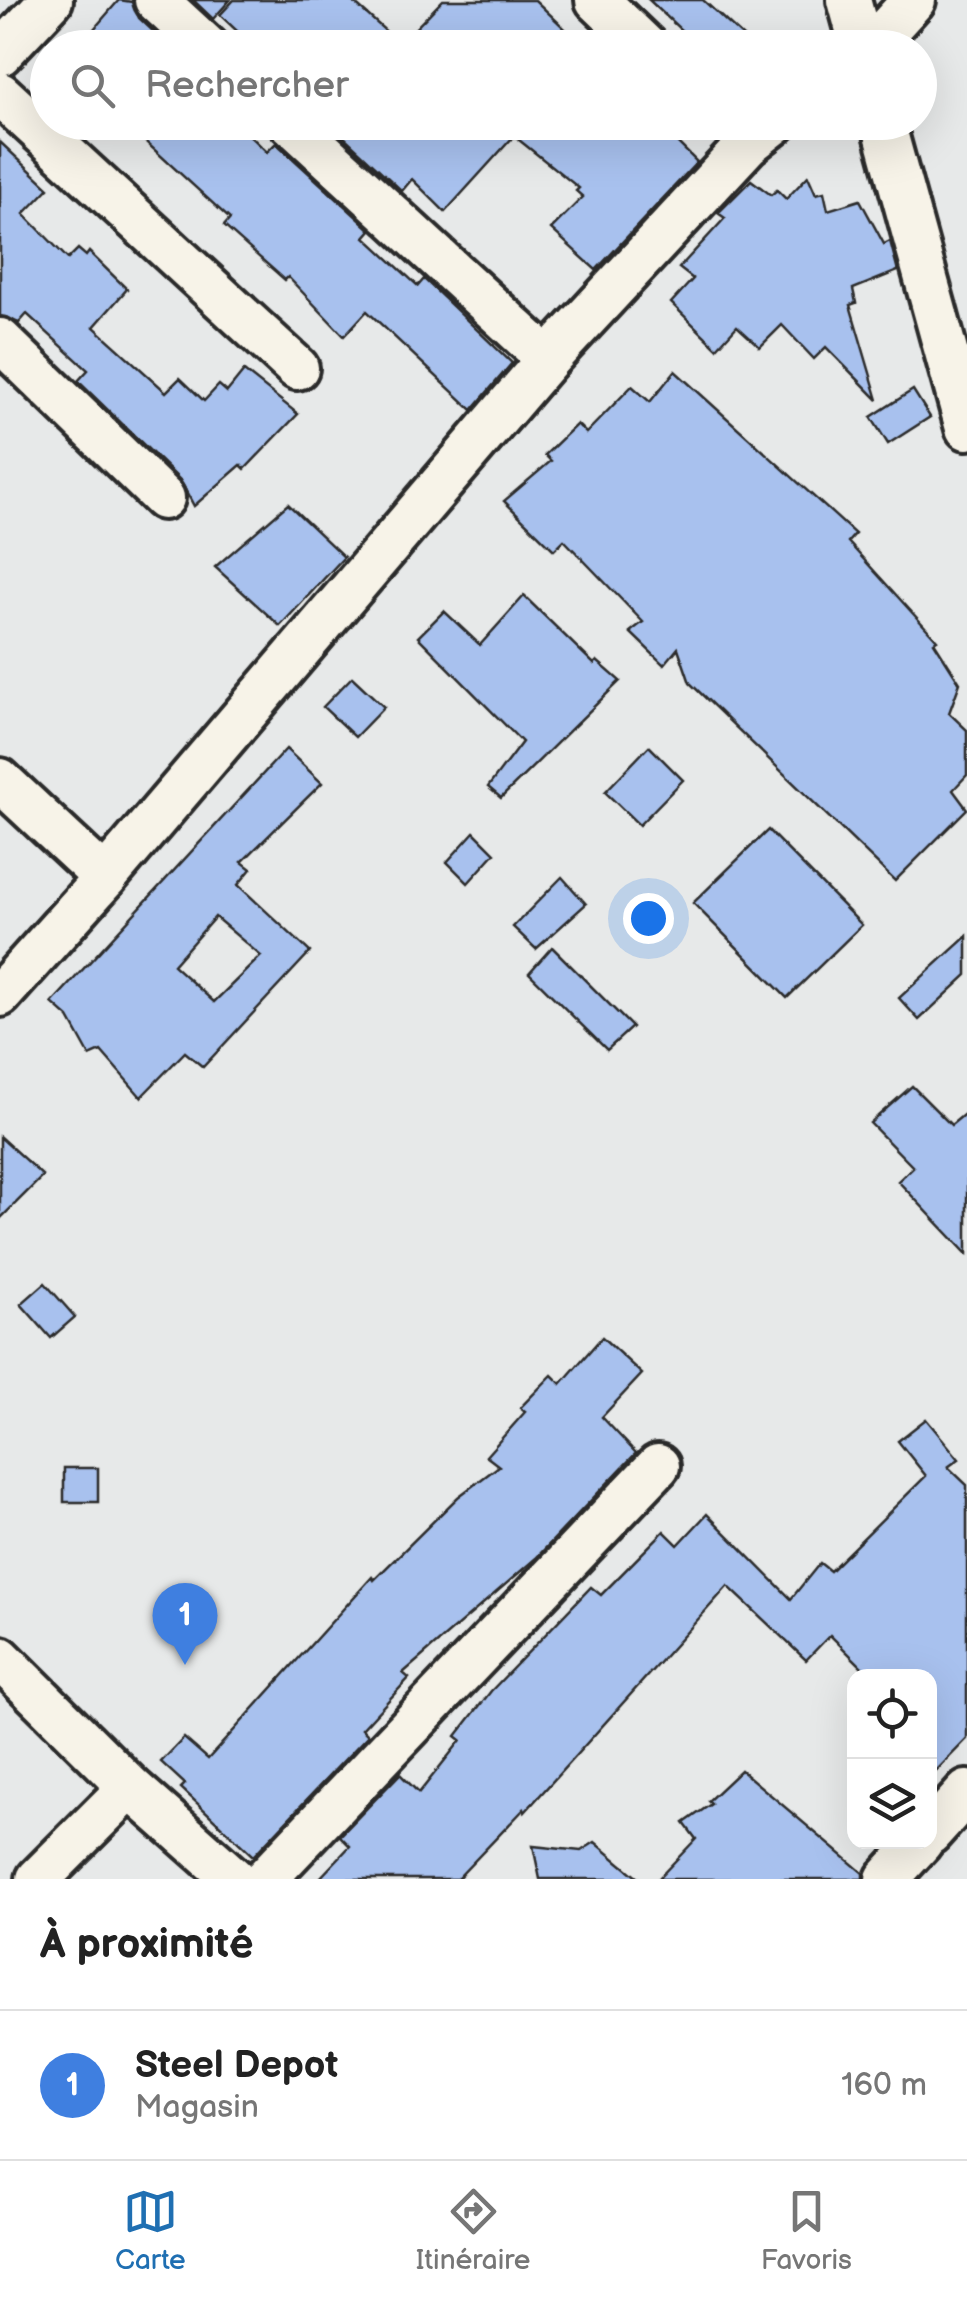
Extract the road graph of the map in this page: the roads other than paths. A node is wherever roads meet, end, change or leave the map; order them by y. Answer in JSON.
{"nodes":[{"id":1,"x":50,"y":0,"type":"edge"},
{"id":2,"x":156,"y":0,"type":"edge"},
{"id":3,"x":597,"y":0,"type":"edge"},
{"id":4,"x":849,"y":0,"type":"edge"},
{"id":5,"x":914,"y":0,"type":"edge"},
{"id":6,"x":188,"y":30,"type":"edge"},
{"id":7,"x":628,"y":30,"type":"edge"},
{"id":8,"x":857,"y":30,"type":"edge"},
{"id":9,"x":886,"y":30,"type":"edge"},
{"id":10,"x":0,"y":54,"type":"edge"},
{"id":11,"x":0,"y":94,"type":"edge"},
{"id":12,"x":30,"y":122,"type":"edge"},
{"id":13,"x":50,"y":140,"type":"edge"},
{"id":14,"x":310,"y":140,"type":"edge"},
{"id":15,"x":741,"y":140,"type":"edge"},
{"id":16,"x":888,"y":140,"type":"edge"},
{"id":17,"x":0,"y":340,"type":"edge"},
{"id":18,"x":548,"y":359,"type":"junction"},
{"id":19,"x":297,"y":368,"type":"dead end"},
{"id":20,"x":967,"y":428,"type":"edge"},
{"id":21,"x":163,"y":498,"type":"dead end"},
{"id":22,"x":0,"y":780,"type":"edge"},
{"id":23,"x":105,"y":878,"type":"junction"},
{"id":24,"x":0,"y":995,"type":"edge"},
{"id":25,"x":658,"y":1466,"type":"dead end"},
{"id":26,"x":0,"y":1658,"type":"edge"},
{"id":27,"x":130,"y":1787,"type":"junction"},
{"id":28,"x":967,"y":1792,"type":"edge"},
{"id":29,"x":937,"y":1824,"type":"edge"},
{"id":30,"x":915,"y":1849,"type":"edge"},
{"id":31,"x":38,"y":1879,"type":"edge"},
{"id":32,"x":234,"y":1879,"type":"edge"},
{"id":33,"x":265,"y":1879,"type":"edge"},
{"id":34,"x":887,"y":1879,"type":"edge"}],
"edges":[{"from":1,"to":10,"type":"street"},
{"from":2,"to":6,"type":"street"},
{"from":3,"to":7,"type":"street"},
{"from":4,"to":8,"type":"street"},
{"from":5,"to":9,"type":"street"},
{"from":11,"to":12,"type":"street"},
{"from":13,"to":19,"type":"street"},
{"from":14,"to":18,"type":"street"},
{"from":15,"to":18,"type":"street"},
{"from":16,"to":20,"type":"street"},
{"from":17,"to":21,"type":"street"},
{"from":18,"to":23,"type":"street"},
{"from":22,"to":23,"type":"street"},
{"from":23,"to":24,"type":"street"},
{"from":25,"to":33,"type":"street"},
{"from":26,"to":27,"type":"street"},
{"from":27,"to":31,"type":"street"},
{"from":27,"to":32,"type":"street"},
{"from":28,"to":29,"type":"street"},
{"from":30,"to":34,"type":"street"}]}
